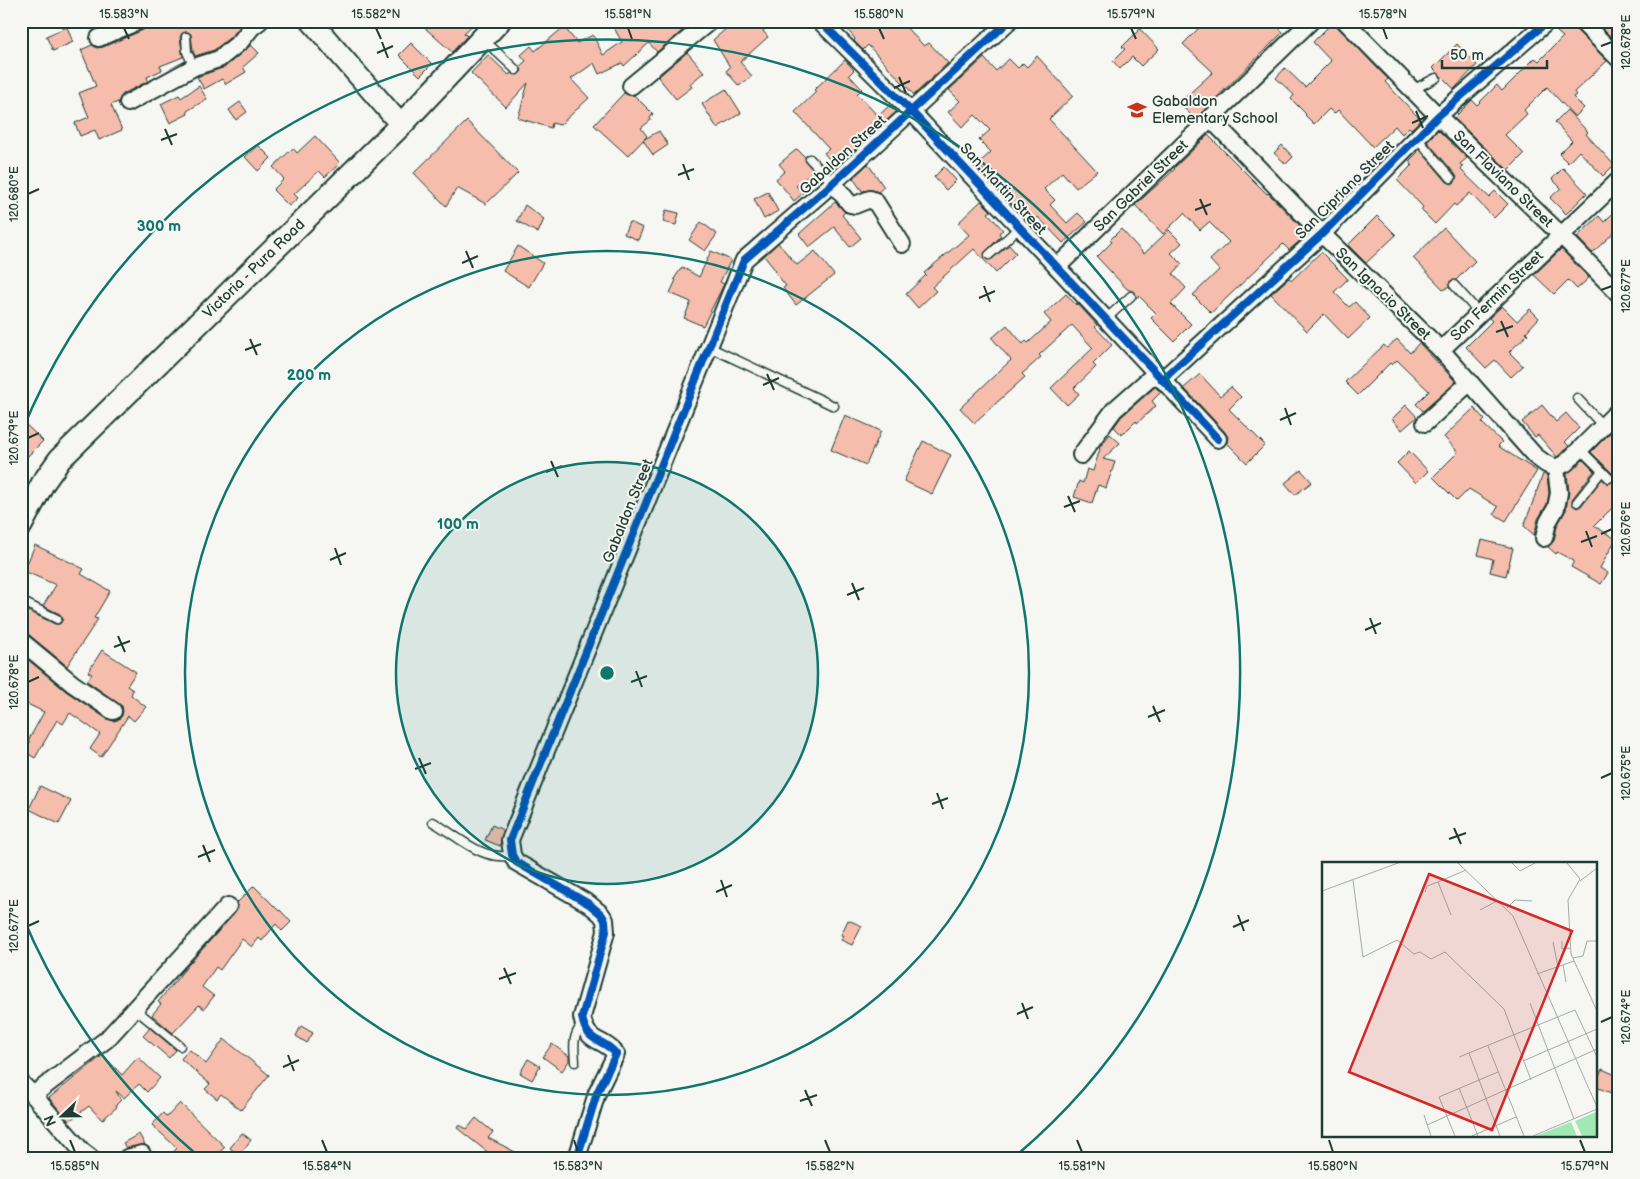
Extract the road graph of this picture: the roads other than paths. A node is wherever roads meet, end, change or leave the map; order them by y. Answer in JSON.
{"nodes":[{"id":1,"x":139,"y":21,"type":"edge"},
{"id":2,"x":260,"y":21,"type":"edge"},
{"id":3,"x":311,"y":21,"type":"edge"},
{"id":4,"x":499,"y":21,"type":"edge"},
{"id":5,"x":710,"y":21,"type":"edge"},
{"id":6,"x":820,"y":21,"type":"edge"},
{"id":7,"x":1008,"y":21,"type":"edge"},
{"id":8,"x":1311,"y":21,"type":"edge"},
{"id":9,"x":1345,"y":21,"type":"edge"},
{"id":10,"x":1548,"y":21,"type":"edge"},
{"id":11,"x":1581,"y":21,"type":"edge"},
{"id":12,"x":186,"y":37,"type":"dead end"},
{"id":13,"x":100,"y":38,"type":"dead end"},
{"id":14,"x":483,"y":38,"type":"junction"},
{"id":15,"x":1619,"y":59,"type":"edge"},
{"id":16,"x":194,"y":67,"type":"junction"},
{"id":17,"x":516,"y":70,"type":"dead end"},
{"id":18,"x":1436,"y":78,"type":"dead end"},
{"id":19,"x":631,"y":86,"type":"dead end"},
{"id":20,"x":1412,"y":90,"type":"junction"},
{"id":21,"x":128,"y":103,"type":"dead end"},
{"id":22,"x":911,"y":111,"type":"junction"},
{"id":23,"x":1438,"y":116,"type":"junction"},
{"id":24,"x":1210,"y":119,"type":"junction"},
{"id":25,"x":401,"y":125,"type":"junction"},
{"id":26,"x":1417,"y":138,"type":"junction"},
{"id":27,"x":810,"y":159,"type":"dead end"},
{"id":28,"x":1451,"y":178,"type":"dead end"},
{"id":29,"x":1619,"y":180,"type":"edge"},
{"id":30,"x":833,"y":183,"type":"junction"},
{"id":31,"x":1020,"y":226,"type":"junction"},
{"id":32,"x":1322,"y":234,"type":"junction"},
{"id":33,"x":1561,"y":235,"type":"junction"},
{"id":34,"x":902,"y":244,"type":"dead end"},
{"id":35,"x":989,"y":255,"type":"dead end"},
{"id":36,"x":1057,"y":267,"type":"junction"},
{"id":37,"x":1454,"y":285,"type":"dead end"},
{"id":38,"x":1619,"y":294,"type":"edge"},
{"id":39,"x":1131,"y":296,"type":"dead end"},
{"id":40,"x":1479,"y":313,"type":"junction"},
{"id":41,"x":1106,"y":319,"type":"junction"},
{"id":42,"x":709,"y":347,"type":"junction"},
{"id":43,"x":1441,"y":350,"type":"junction"},
{"id":44,"x":1159,"y":376,"type":"junction"},
{"id":45,"x":1470,"y":382,"type":"junction"},
{"id":46,"x":1577,"y":398,"type":"dead end"},
{"id":47,"x":834,"y":406,"type":"dead end"},
{"id":48,"x":1619,"y":410,"type":"edge"},
{"id":49,"x":1425,"y":423,"type":"dead end"},
{"id":50,"x":1603,"y":426,"type":"junction"},
{"id":51,"x":1218,"y":439,"type":"dead end"},
{"id":52,"x":1580,"y":449,"type":"junction"},
{"id":53,"x":1081,"y":455,"type":"dead end"},
{"id":54,"x":1556,"y":468,"type":"junction"},
{"id":55,"x":1602,"y":471,"type":"junction"},
{"id":56,"x":1608,"y":478,"type":"dead end"},
{"id":57,"x":1577,"y":502,"type":"dead end"},
{"id":58,"x":21,"y":525,"type":"edge"},
{"id":59,"x":1544,"y":538,"type":"dead end"},
{"id":60,"x":21,"y":601,"type":"edge"},
{"id":61,"x":57,"y":620,"type":"dead end"},
{"id":62,"x":21,"y":640,"type":"edge"},
{"id":63,"x":113,"y":711,"type":"dead end"},
{"id":64,"x":433,"y":822,"type":"dead end"},
{"id":65,"x":512,"y":855,"type":"junction"},
{"id":66,"x":228,"y":906,"type":"dead end"},
{"id":67,"x":136,"y":1009,"type":"junction"},
{"id":68,"x":583,"y":1022,"type":"junction"},
{"id":69,"x":180,"y":1046,"type":"dead end"},
{"id":70,"x":575,"y":1062,"type":"dead end"},
{"id":71,"x":21,"y":1083,"type":"edge"},
{"id":72,"x":33,"y":1095,"type":"junction"},
{"id":73,"x":91,"y":1158,"type":"edge"},
{"id":74,"x":577,"y":1158,"type":"edge"}],
"edges":[{"from":1,"to":13,"type":"street"},
{"from":2,"to":16,"type":"street"},
{"from":3,"to":25,"type":"street"},
{"from":4,"to":14,"type":"main road","name":"Victoria - Pura Road"},
{"from":5,"to":19,"type":"street"},
{"from":6,"to":22,"type":"street","name":"San Martin Street"},
{"from":7,"to":22,"type":"street","name":"Gabaldon Street"},
{"from":8,"to":24,"type":"street","name":"San Gabriel Street"},
{"from":9,"to":20,"type":"street","name":"San Flaviano Street"},
{"from":10,"to":23,"type":"street","name":"San Cipriano Street"},
{"from":11,"to":15,"type":"street"},
{"from":12,"to":16,"type":"lane"},
{"from":14,"to":17,"type":"lane"},
{"from":14,"to":25,"type":"main road","name":"Victoria - Pura Road"},
{"from":16,"to":21,"type":"street"},
{"from":18,"to":20,"type":"lane"},
{"from":20,"to":23,"type":"street","name":"San Flaviano Street"},
{"from":22,"to":30,"type":"street","name":"Gabaldon Street"},
{"from":22,"to":31,"type":"street","name":"San Martin Street"},
{"from":23,"to":26,"type":"street","name":"San Cipriano Street"},
{"from":23,"to":33,"type":"street","name":"San Flaviano Street"},
{"from":24,"to":32,"type":"street","name":"San Ignacio Street"},
{"from":24,"to":36,"type":"street","name":"San Gabriel Street"},
{"from":25,"to":58,"type":"main road","name":"Victoria - Pura Road"},
{"from":26,"to":28,"type":"lane"},
{"from":26,"to":32,"type":"street","name":"San Cipriano Street"},
{"from":27,"to":30,"type":"lane"},
{"from":29,"to":33,"type":"street","name":"San Fermin Street"},
{"from":30,"to":34,"type":"street"},
{"from":30,"to":42,"type":"street","name":"Gabaldon Street"},
{"from":31,"to":35,"type":"lane"},
{"from":31,"to":36,"type":"street","name":"San Martin Street"},
{"from":32,"to":43,"type":"street","name":"San Ignacio Street"},
{"from":32,"to":44,"type":"street","name":"San Cipriano Street"},
{"from":33,"to":38,"type":"street","name":"San Flaviano Street"},
{"from":33,"to":40,"type":"street","name":"San Fermin Street"},
{"from":36,"to":41,"type":"street","name":"San Martin Street"},
{"from":37,"to":40,"type":"lane"},
{"from":39,"to":41,"type":"lane"},
{"from":40,"to":43,"type":"street","name":"San Fermin Street"},
{"from":41,"to":44,"type":"street","name":"San Martin Street"},
{"from":42,"to":47,"type":"lane"},
{"from":42,"to":65,"type":"street","name":"Gabaldon Street"},
{"from":43,"to":45,"type":"street","name":"San Ignacio Street"},
{"from":44,"to":51,"type":"street","name":"San Martin Street"},
{"from":44,"to":53,"type":"street","name":"San Cipriano Street"},
{"from":45,"to":49,"type":"street"},
{"from":45,"to":54,"type":"street","name":"San Ignacio Street"},
{"from":46,"to":50,"type":"lane"},
{"from":48,"to":50,"type":"street"},
{"from":50,"to":52,"type":"street"},
{"from":52,"to":54,"type":"street"},
{"from":52,"to":55,"type":"lane"},
{"from":54,"to":59,"type":"street"},
{"from":55,"to":56,"type":"lane"},
{"from":55,"to":57,"type":"lane"},
{"from":60,"to":61,"type":"lane"},
{"from":62,"to":63,"type":"street"},
{"from":64,"to":65,"type":"lane"},
{"from":65,"to":68,"type":"street"},
{"from":66,"to":67,"type":"street"},
{"from":67,"to":69,"type":"lane"},
{"from":67,"to":72,"type":"street"},
{"from":68,"to":70,"type":"lane"},
{"from":68,"to":74,"type":"street"},
{"from":71,"to":72,"type":"street"},
{"from":72,"to":73,"type":"street"}]}
